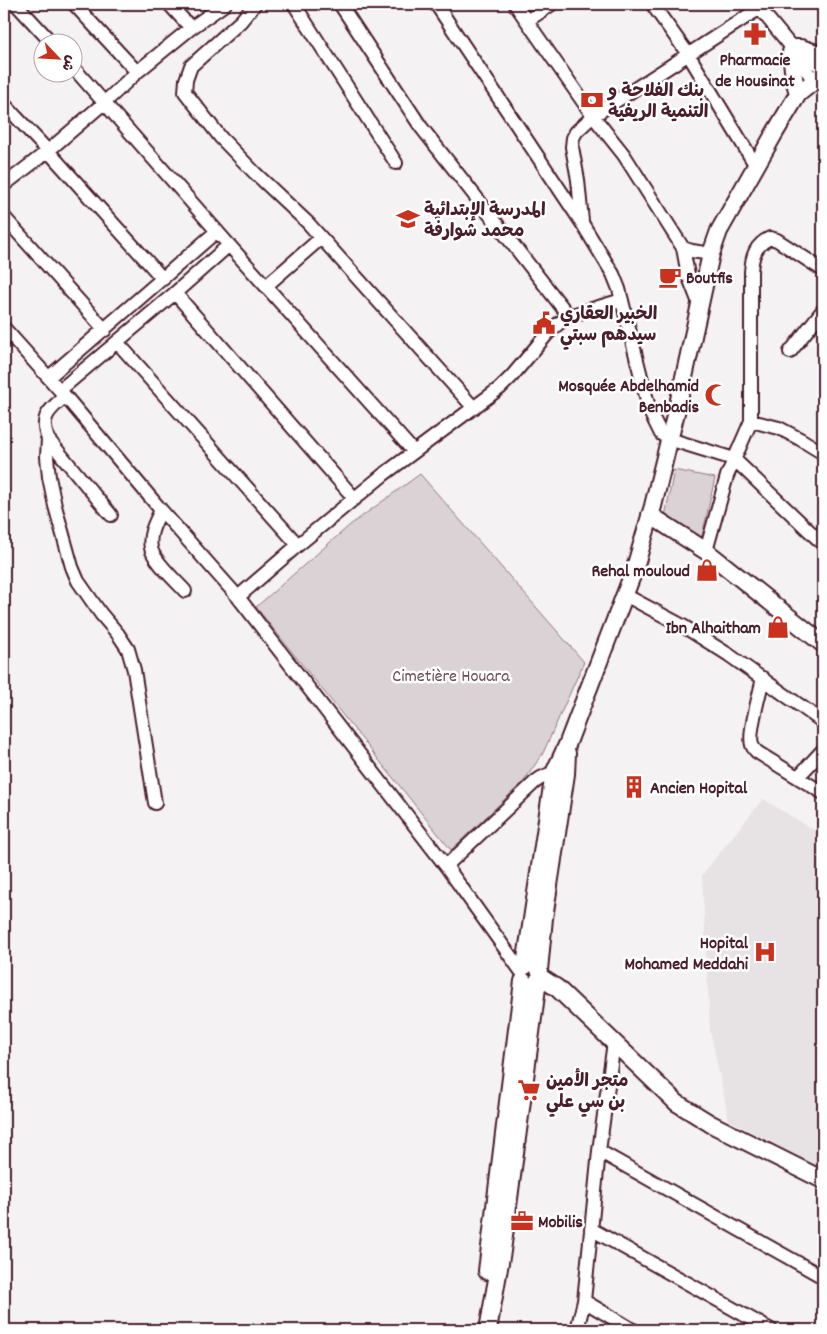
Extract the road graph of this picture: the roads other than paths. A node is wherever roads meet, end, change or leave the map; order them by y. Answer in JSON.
{"nodes":[{"id":1,"x":16,"y":4,"type":"edge"},
{"id":2,"x":74,"y":4,"type":"edge"},
{"id":3,"x":169,"y":4,"type":"edge"},
{"id":4,"x":225,"y":4,"type":"edge"},
{"id":5,"x":255,"y":4,"type":"edge"},
{"id":6,"x":294,"y":4,"type":"edge"},
{"id":7,"x":340,"y":4,"type":"edge"},
{"id":8,"x":436,"y":4,"type":"edge"},
{"id":9,"x":515,"y":4,"type":"edge"},
{"id":10,"x":552,"y":4,"type":"edge"},
{"id":11,"x":652,"y":4,"type":"edge"},
{"id":12,"x":758,"y":6,"type":"edge"},
{"id":13,"x":528,"y":21,"type":"junction"},
{"id":14,"x":191,"y":28,"type":"junction"},
{"id":15,"x":43,"y":32,"type":"edge"},
{"id":16,"x":792,"y":48,"type":"junction"},
{"id":17,"x":688,"y":54,"type":"junction"},
{"id":18,"x":823,"y":55,"type":"edge"},
{"id":19,"x":137,"y":72,"type":"junction"},
{"id":20,"x":820,"y":74,"type":"edge"},
{"id":21,"x":82,"y":77,"type":"edge"},
{"id":22,"x":798,"y":94,"type":"junction"},
{"id":23,"x":105,"y":102,"type":"junction"},
{"id":24,"x":4,"y":104,"type":"edge"},
{"id":25,"x":593,"y":116,"type":"junction"},
{"id":26,"x":48,"y":151,"type":"junction"},
{"id":27,"x":396,"y":163,"type":"dead end"},
{"id":28,"x":756,"y":166,"type":"junction"},
{"id":29,"x":4,"y":186,"type":"edge"},
{"id":30,"x":4,"y":217,"type":"edge"},
{"id":31,"x":582,"y":223,"type":"junction"},
{"id":32,"x":217,"y":231,"type":"junction"},
{"id":33,"x":322,"y":238,"type":"junction"},
{"id":34,"x":229,"y":245,"type":"junction"},
{"id":35,"x":683,"y":248,"type":"junction"},
{"id":36,"x":711,"y":254,"type":"junction"},
{"id":37,"x":823,"y":270,"type":"edge"},
{"id":38,"x":162,"y":279,"type":"junction"},
{"id":39,"x":266,"y":286,"type":"junction"},
{"id":40,"x":175,"y":294,"type":"junction"},
{"id":41,"x":622,"y":300,"type":"junction"},
{"id":42,"x":699,"y":303,"type":"junction"},
{"id":43,"x":823,"y":310,"type":"edge"},
{"id":44,"x":568,"y":316,"type":"junction"},
{"id":45,"x":4,"y":328,"type":"edge"},
{"id":46,"x":105,"y":330,"type":"junction"},
{"id":47,"x":117,"y":342,"type":"junction"},
{"id":48,"x":790,"y":352,"type":"dead end"},
{"id":49,"x":49,"y":377,"type":"junction"},
{"id":50,"x":63,"y":393,"type":"junction"},
{"id":51,"x":474,"y":408,"type":"junction"},
{"id":52,"x":751,"y":421,"type":"junction"},
{"id":53,"x":48,"y":439,"type":"junction"},
{"id":54,"x":669,"y":439,"type":"junction"},
{"id":55,"x":414,"y":452,"type":"junction"},
{"id":56,"x":823,"y":453,"type":"edge"},
{"id":57,"x":734,"y":459,"type":"junction"},
{"id":58,"x":355,"y":499,"type":"junction"},
{"id":59,"x":161,"y":510,"type":"junction"},
{"id":60,"x":111,"y":515,"type":"dead end"},
{"id":61,"x":650,"y":515,"type":"junction"},
{"id":62,"x":823,"y":544,"type":"edge"},
{"id":63,"x":298,"y":545,"type":"junction"},
{"id":64,"x":706,"y":551,"type":"junction"},
{"id":65,"x":185,"y":591,"type":"dead end"},
{"id":66,"x":624,"y":595,"type":"junction"},
{"id":67,"x":238,"y":597,"type":"junction"},
{"id":68,"x":823,"y":644,"type":"edge"},
{"id":69,"x":763,"y":678,"type":"junction"},
{"id":70,"x":823,"y":722,"type":"edge"},
{"id":71,"x":823,"y":750,"type":"edge"},
{"id":72,"x":560,"y":773,"type":"junction"},
{"id":73,"x":798,"y":777,"type":"junction"},
{"id":74,"x":823,"y":793,"type":"edge"},
{"id":75,"x":155,"y":803,"type":"dead end"},
{"id":76,"x":446,"y":866,"type":"junction"},
{"id":77,"x":531,"y":974,"type":"junction"},
{"id":78,"x":614,"y":1042,"type":"junction"},
{"id":79,"x":599,"y":1151,"type":"junction"},
{"id":80,"x":823,"y":1180,"type":"edge"},
{"id":81,"x":590,"y":1229,"type":"junction"},
{"id":82,"x":823,"y":1277,"type":"edge"},
{"id":83,"x":584,"y":1301,"type":"junction"},
{"id":84,"x":477,"y":1330,"type":"edge"},
{"id":85,"x":488,"y":1330,"type":"edge"},
{"id":86,"x":577,"y":1330,"type":"edge"},
{"id":87,"x":633,"y":1330,"type":"edge"},
{"id":88,"x":771,"y":1330,"type":"edge"}],
"edges":[{"from":1,"to":15,"type":"street"},
{"from":2,"to":19,"type":"street"},
{"from":3,"to":14,"type":"street"},
{"from":4,"to":14,"type":"street"},
{"from":5,"to":33,"type":"street"},
{"from":6,"to":27,"type":"street"},
{"from":7,"to":44,"type":"street"},
{"from":8,"to":31,"type":"street"},
{"from":9,"to":13,"type":"street"},
{"from":10,"to":13,"type":"street"},
{"from":11,"to":17,"type":"street"},
{"from":12,"to":16,"type":"street"},
{"from":12,"to":17,"type":"street"},
{"from":13,"to":25,"type":"street"},
{"from":14,"to":19,"type":"street"},
{"from":16,"to":18,"type":"main road"},
{"from":16,"to":20,"type":"street"},
{"from":16,"to":22,"type":"main road"},
{"from":17,"to":25,"type":"street"},
{"from":17,"to":28,"type":"street"},
{"from":19,"to":23,"type":"street"},
{"from":20,"to":22,"type":"main road"},
{"from":21,"to":23,"type":"street"},
{"from":22,"to":28,"type":"main road"},
{"from":23,"to":26,"type":"street"},
{"from":23,"to":32,"type":"street"},
{"from":24,"to":26,"type":"street"},
{"from":25,"to":31,"type":"street"},
{"from":25,"to":35,"type":"street"},
{"from":26,"to":29,"type":"street"},
{"from":26,"to":38,"type":"street"},
{"from":28,"to":36,"type":"main road"},
{"from":30,"to":46,"type":"street"},
{"from":31,"to":41,"type":"street"},
{"from":32,"to":34,"type":"street"},
{"from":32,"to":38,"type":"street"},
{"from":33,"to":39,"type":"street"},
{"from":33,"to":51,"type":"street"},
{"from":34,"to":39,"type":"street"},
{"from":34,"to":40,"type":"street"},
{"from":35,"to":36,"type":"street"},
{"from":35,"to":42,"type":"street"},
{"from":36,"to":42,"type":"main road"},
{"from":37,"to":52,"type":"street"},
{"from":38,"to":46,"type":"street"},
{"from":39,"to":55,"type":"street"},
{"from":40,"to":47,"type":"street"},
{"from":40,"to":58,"type":"street"},
{"from":41,"to":44,"type":"street"},
{"from":41,"to":54,"type":"street"},
{"from":42,"to":54,"type":"main road"},
{"from":43,"to":48,"type":"street"},
{"from":44,"to":51,"type":"street"},
{"from":45,"to":49,"type":"street"},
{"from":46,"to":49,"type":"street"},
{"from":47,"to":50,"type":"street"},
{"from":47,"to":63,"type":"street"},
{"from":49,"to":50,"type":"street"},
{"from":50,"to":53,"type":"street"},
{"from":50,"to":59,"type":"street"},
{"from":51,"to":55,"type":"street"},
{"from":52,"to":56,"type":"street"},
{"from":52,"to":57,"type":"street"},
{"from":53,"to":60,"type":"street"},
{"from":53,"to":75,"type":"street"},
{"from":54,"to":57,"type":"street"},
{"from":54,"to":61,"type":"main road"},
{"from":55,"to":58,"type":"street"},
{"from":57,"to":62,"type":"street"},
{"from":57,"to":64,"type":"street"},
{"from":58,"to":63,"type":"street"},
{"from":59,"to":65,"type":"street"},
{"from":59,"to":67,"type":"street"},
{"from":61,"to":64,"type":"main road"},
{"from":61,"to":66,"type":"main road"},
{"from":63,"to":67,"type":"street"},
{"from":64,"to":68,"type":"main road"},
{"from":66,"to":69,"type":"street"},
{"from":66,"to":72,"type":"main road"},
{"from":67,"to":76,"type":"street"},
{"from":69,"to":70,"type":"street"},
{"from":69,"to":73,"type":"street"},
{"from":71,"to":73,"type":"street"},
{"from":72,"to":76,"type":"street"},
{"from":72,"to":77,"type":"main road"},
{"from":73,"to":74,"type":"street"},
{"from":76,"to":77,"type":"street"},
{"from":77,"to":78,"type":"main road"},
{"from":77,"to":84,"type":"main road"},
{"from":77,"to":85,"type":"main road"},
{"from":78,"to":79,"type":"street"},
{"from":78,"to":80,"type":"main road"},
{"from":79,"to":81,"type":"street"},
{"from":79,"to":82,"type":"street"},
{"from":81,"to":83,"type":"street"},
{"from":81,"to":88,"type":"street"},
{"from":83,"to":86,"type":"street"},
{"from":83,"to":87,"type":"street"}]}
